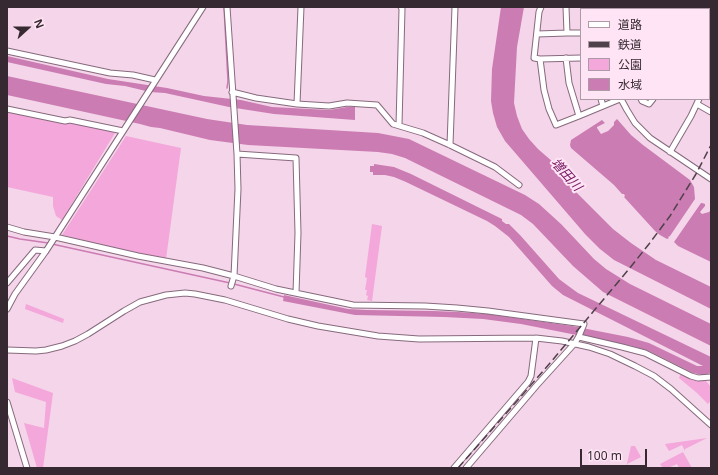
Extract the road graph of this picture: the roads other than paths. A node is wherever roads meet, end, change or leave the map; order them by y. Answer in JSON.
{"nodes":[{"id":1,"x":202,"y":7,"type":"edge"},
{"id":2,"x":227,"y":7,"type":"edge"},
{"id":3,"x":301,"y":7,"type":"edge"},
{"id":4,"x":402,"y":7,"type":"edge"},
{"id":5,"x":455,"y":7,"type":"edge"},
{"id":6,"x":541,"y":7,"type":"edge"},
{"id":7,"x":566,"y":7,"type":"edge"},
{"id":8,"x":567,"y":33,"type":"junction"},
{"id":9,"x":580,"y":33,"type":"edge"},
{"id":10,"x":537,"y":34,"type":"junction"},
{"id":11,"x":7,"y":52,"type":"edge"},
{"id":12,"x":566,"y":58,"type":"junction"},
{"id":13,"x":580,"y":58,"type":"edge"},
{"id":14,"x":540,"y":59,"type":"junction"},
{"id":15,"x":155,"y":81,"type":"junction"},
{"id":16,"x":232,"y":93,"type":"junction"},
{"id":17,"x":601,"y":100,"type":"edge"},
{"id":18,"x":618,"y":100,"type":"edge"},
{"id":19,"x":621,"y":100,"type":"edge"},
{"id":20,"x":642,"y":100,"type":"edge"},
{"id":21,"x":651,"y":100,"type":"edge"},
{"id":22,"x":698,"y":102,"type":"edge"},
{"id":23,"x":297,"y":104,"type":"junction"},
{"id":24,"x":603,"y":106,"type":"junction"},
{"id":25,"x":7,"y":109,"type":"edge"},
{"id":26,"x":711,"y":112,"type":"edge"},
{"id":27,"x":579,"y":116,"type":"junction"},
{"id":28,"x":399,"y":125,"type":"junction"},
{"id":29,"x":123,"y":132,"type":"junction"},
{"id":30,"x":450,"y":145,"type":"junction"},
{"id":31,"x":670,"y":152,"type":"junction"},
{"id":32,"x":237,"y":154,"type":"junction"},
{"id":33,"x":711,"y":179,"type":"edge"},
{"id":34,"x":519,"y":185,"type":"dead end"},
{"id":35,"x":7,"y":227,"type":"edge"},
{"id":36,"x":54,"y":238,"type":"junction"},
{"id":37,"x":47,"y":249,"type":"junction"},
{"id":38,"x":234,"y":277,"type":"junction"},
{"id":39,"x":7,"y":282,"type":"edge"},
{"id":40,"x":231,"y":286,"type":"dead end"},
{"id":41,"x":296,"y":293,"type":"junction"},
{"id":42,"x":7,"y":309,"type":"edge"},
{"id":43,"x":579,"y":336,"type":"junction"},
{"id":44,"x":536,"y":338,"type":"junction"},
{"id":45,"x":574,"y":343,"type":"junction"},
{"id":46,"x":7,"y":350,"type":"edge"},
{"id":47,"x":711,"y":377,"type":"edge"},
{"id":48,"x":7,"y":402,"type":"edge"},
{"id":49,"x":711,"y":425,"type":"edge"},
{"id":50,"x":27,"y":468,"type":"edge"},
{"id":51,"x":454,"y":468,"type":"edge"},
{"id":52,"x":466,"y":468,"type":"edge"}],
"edges":[{"from":1,"to":15,"type":"street"},
{"from":2,"to":16,"type":"street"},
{"from":3,"to":23,"type":"street"},
{"from":4,"to":28,"type":"street"},
{"from":5,"to":30,"type":"street"},
{"from":6,"to":10,"type":"street"},
{"from":7,"to":8,"type":"street"},
{"from":8,"to":9,"type":"street"},
{"from":8,"to":10,"type":"street"},
{"from":10,"to":14,"type":"street"},
{"from":11,"to":15,"type":"street"},
{"from":12,"to":13,"type":"street"},
{"from":12,"to":14,"type":"street"},
{"from":12,"to":27,"type":"street"},
{"from":14,"to":27,"type":"street"},
{"from":15,"to":29,"type":"street"},
{"from":16,"to":23,"type":"street"},
{"from":16,"to":32,"type":"street"},
{"from":17,"to":24,"type":"street"},
{"from":18,"to":24,"type":"street"},
{"from":19,"to":31,"type":"street"},
{"from":20,"to":21,"type":"street"},
{"from":22,"to":26,"type":"street"},
{"from":22,"to":31,"type":"street"},
{"from":23,"to":28,"type":"street"},
{"from":24,"to":27,"type":"street"},
{"from":25,"to":29,"type":"street"},
{"from":28,"to":30,"type":"street"},
{"from":29,"to":36,"type":"street"},
{"from":30,"to":34,"type":"street"},
{"from":31,"to":33,"type":"street"},
{"from":32,"to":38,"type":"street"},
{"from":32,"to":41,"type":"street"},
{"from":35,"to":36,"type":"street"},
{"from":36,"to":37,"type":"street"},
{"from":36,"to":38,"type":"street"},
{"from":37,"to":39,"type":"street"},
{"from":37,"to":42,"type":"street"},
{"from":38,"to":40,"type":"street"},
{"from":38,"to":41,"type":"street"},
{"from":41,"to":43,"type":"street"},
{"from":43,"to":45,"type":"street"},
{"from":43,"to":47,"type":"street"},
{"from":44,"to":45,"type":"street"},
{"from":44,"to":46,"type":"street"},
{"from":44,"to":51,"type":"street"},
{"from":45,"to":49,"type":"street"},
{"from":45,"to":52,"type":"street"},
{"from":48,"to":50,"type":"street"}]}
